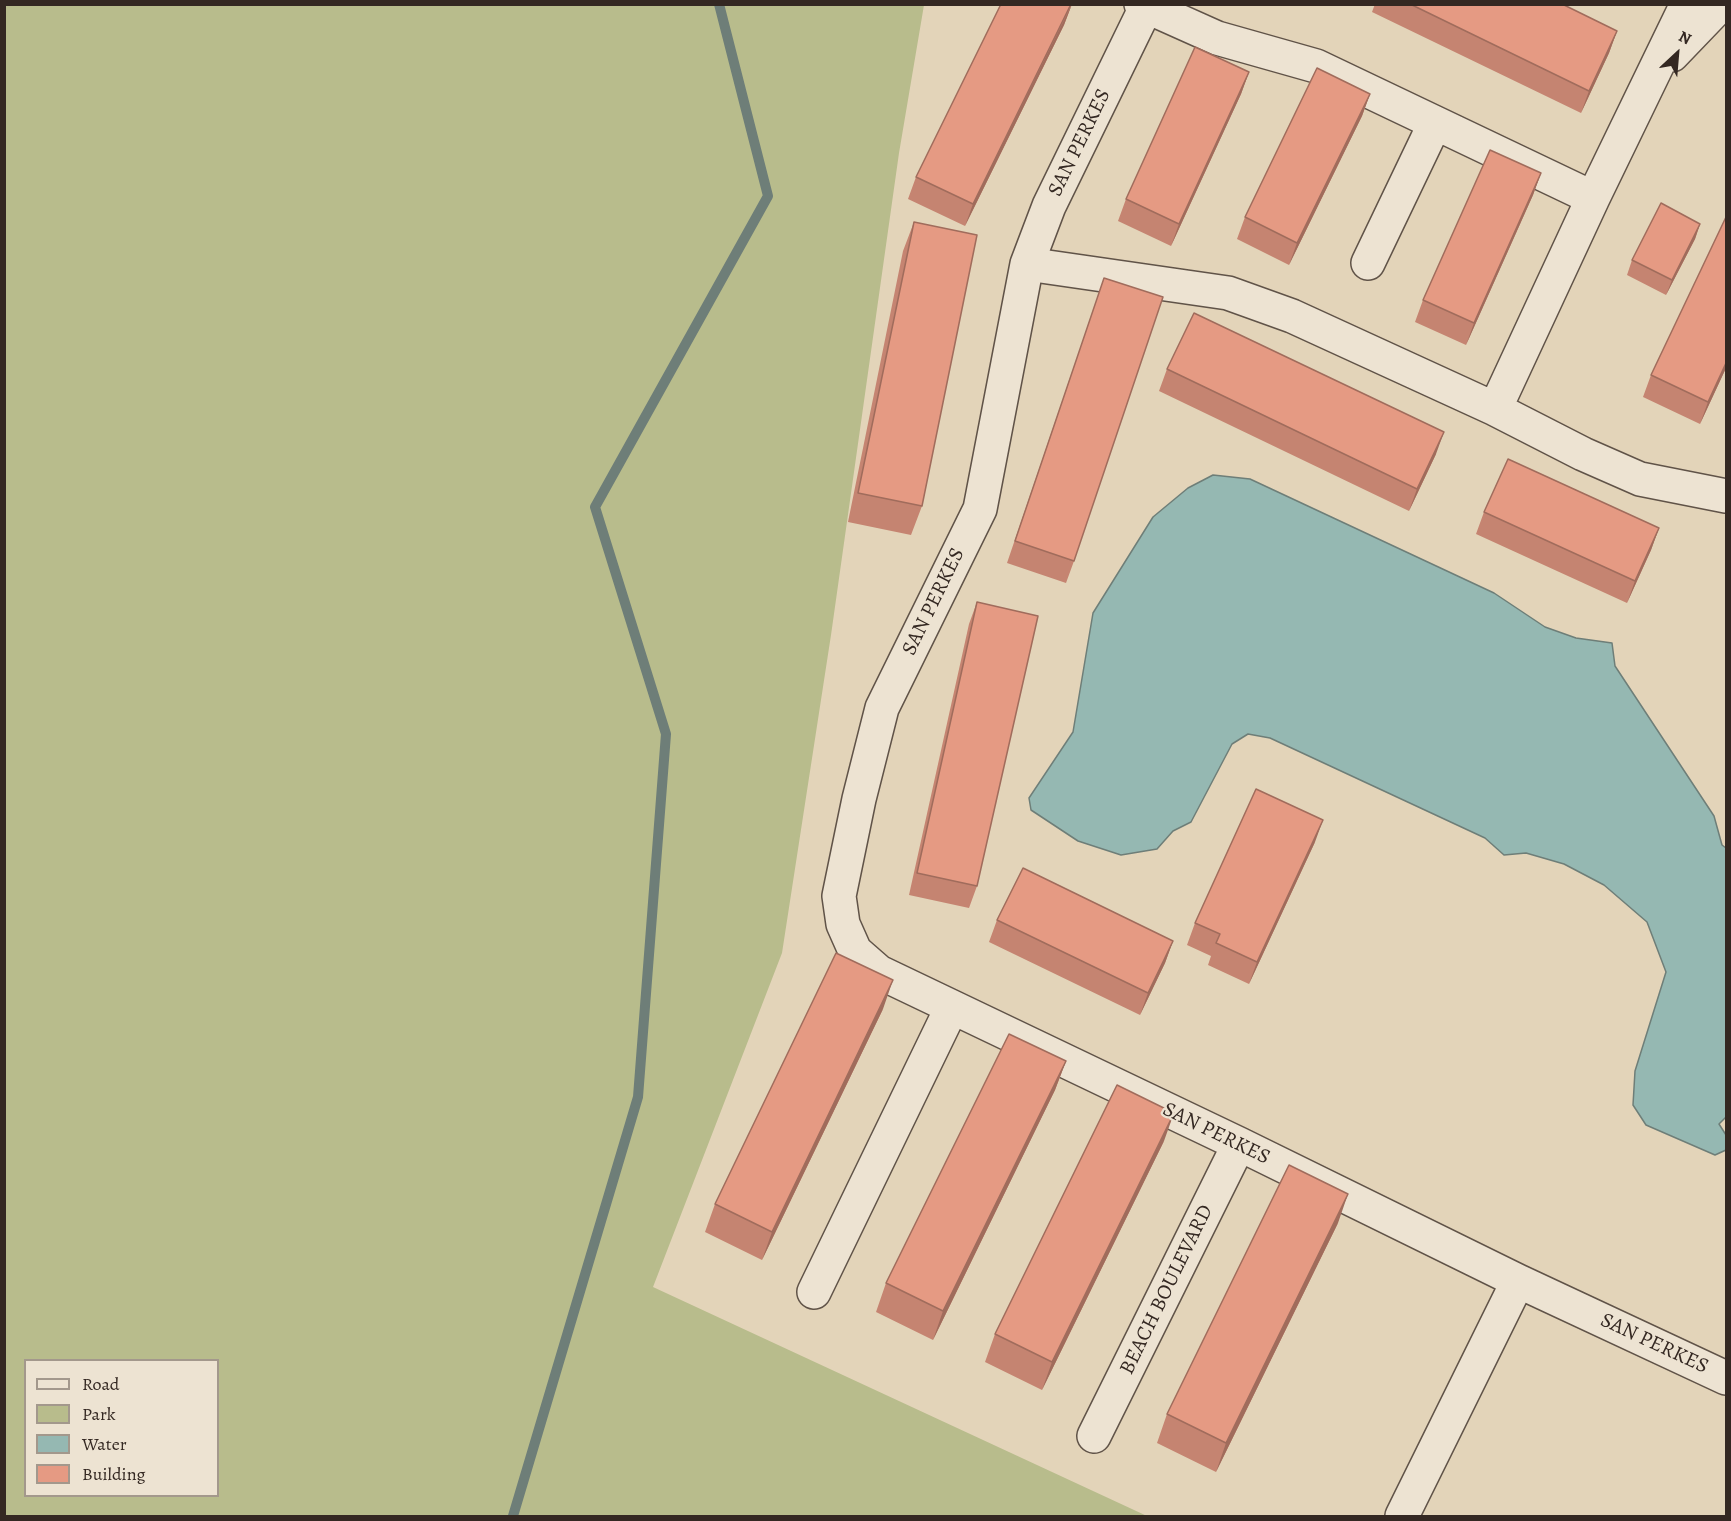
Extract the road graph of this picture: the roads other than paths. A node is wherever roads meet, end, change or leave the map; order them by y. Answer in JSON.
{"nodes":[{"id":1,"x":1687,"y":4,"type":"edge"},
{"id":2,"x":1721,"y":4,"type":"edge"},
{"id":3,"x":1144,"y":6,"type":"edge"},
{"id":4,"x":1652,"y":75,"type":"junction"},
{"id":5,"x":1435,"y":123,"type":"junction"},
{"id":6,"x":1593,"y":198,"type":"junction"},
{"id":7,"x":1368,"y":263,"type":"dead end"},
{"id":8,"x":1027,"y":264,"type":"junction"},
{"id":9,"x":1495,"y":409,"type":"junction"},
{"id":10,"x":1726,"y":496,"type":"edge"},
{"id":11,"x":952,"y":1007,"type":"junction"},
{"id":12,"x":1239,"y":1144,"type":"junction"},
{"id":13,"x":1518,"y":1281,"type":"junction"},
{"id":14,"x":814,"y":1292,"type":"dead end"},
{"id":15,"x":1726,"y":1378,"type":"edge"},
{"id":16,"x":1094,"y":1436,"type":"dead end"},
{"id":17,"x":1402,"y":1516,"type":"edge"}],
"edges":[{"from":1,"to":4,"type":"street"},
{"from":2,"to":4,"type":"street"},
{"from":3,"to":5,"type":"street","name":"SAN PERKES"},
{"from":3,"to":8,"type":"street","name":"SAN PERKES"},
{"from":4,"to":6,"type":"street"},
{"from":5,"to":6,"type":"street","name":"SAN PERKES"},
{"from":5,"to":7,"type":"street"},
{"from":6,"to":9,"type":"street"},
{"from":8,"to":9,"type":"street"},
{"from":8,"to":11,"type":"street","name":"SAN PERKES"},
{"from":9,"to":10,"type":"street"},
{"from":11,"to":12,"type":"street","name":"SAN PERKES"},
{"from":11,"to":14,"type":"street"},
{"from":12,"to":13,"type":"street","name":"SAN PERKES"},
{"from":12,"to":16,"type":"street","name":"BEACH BOULEVARD"},
{"from":13,"to":15,"type":"street","name":"SAN PERKES"},
{"from":13,"to":17,"type":"street"}]}
